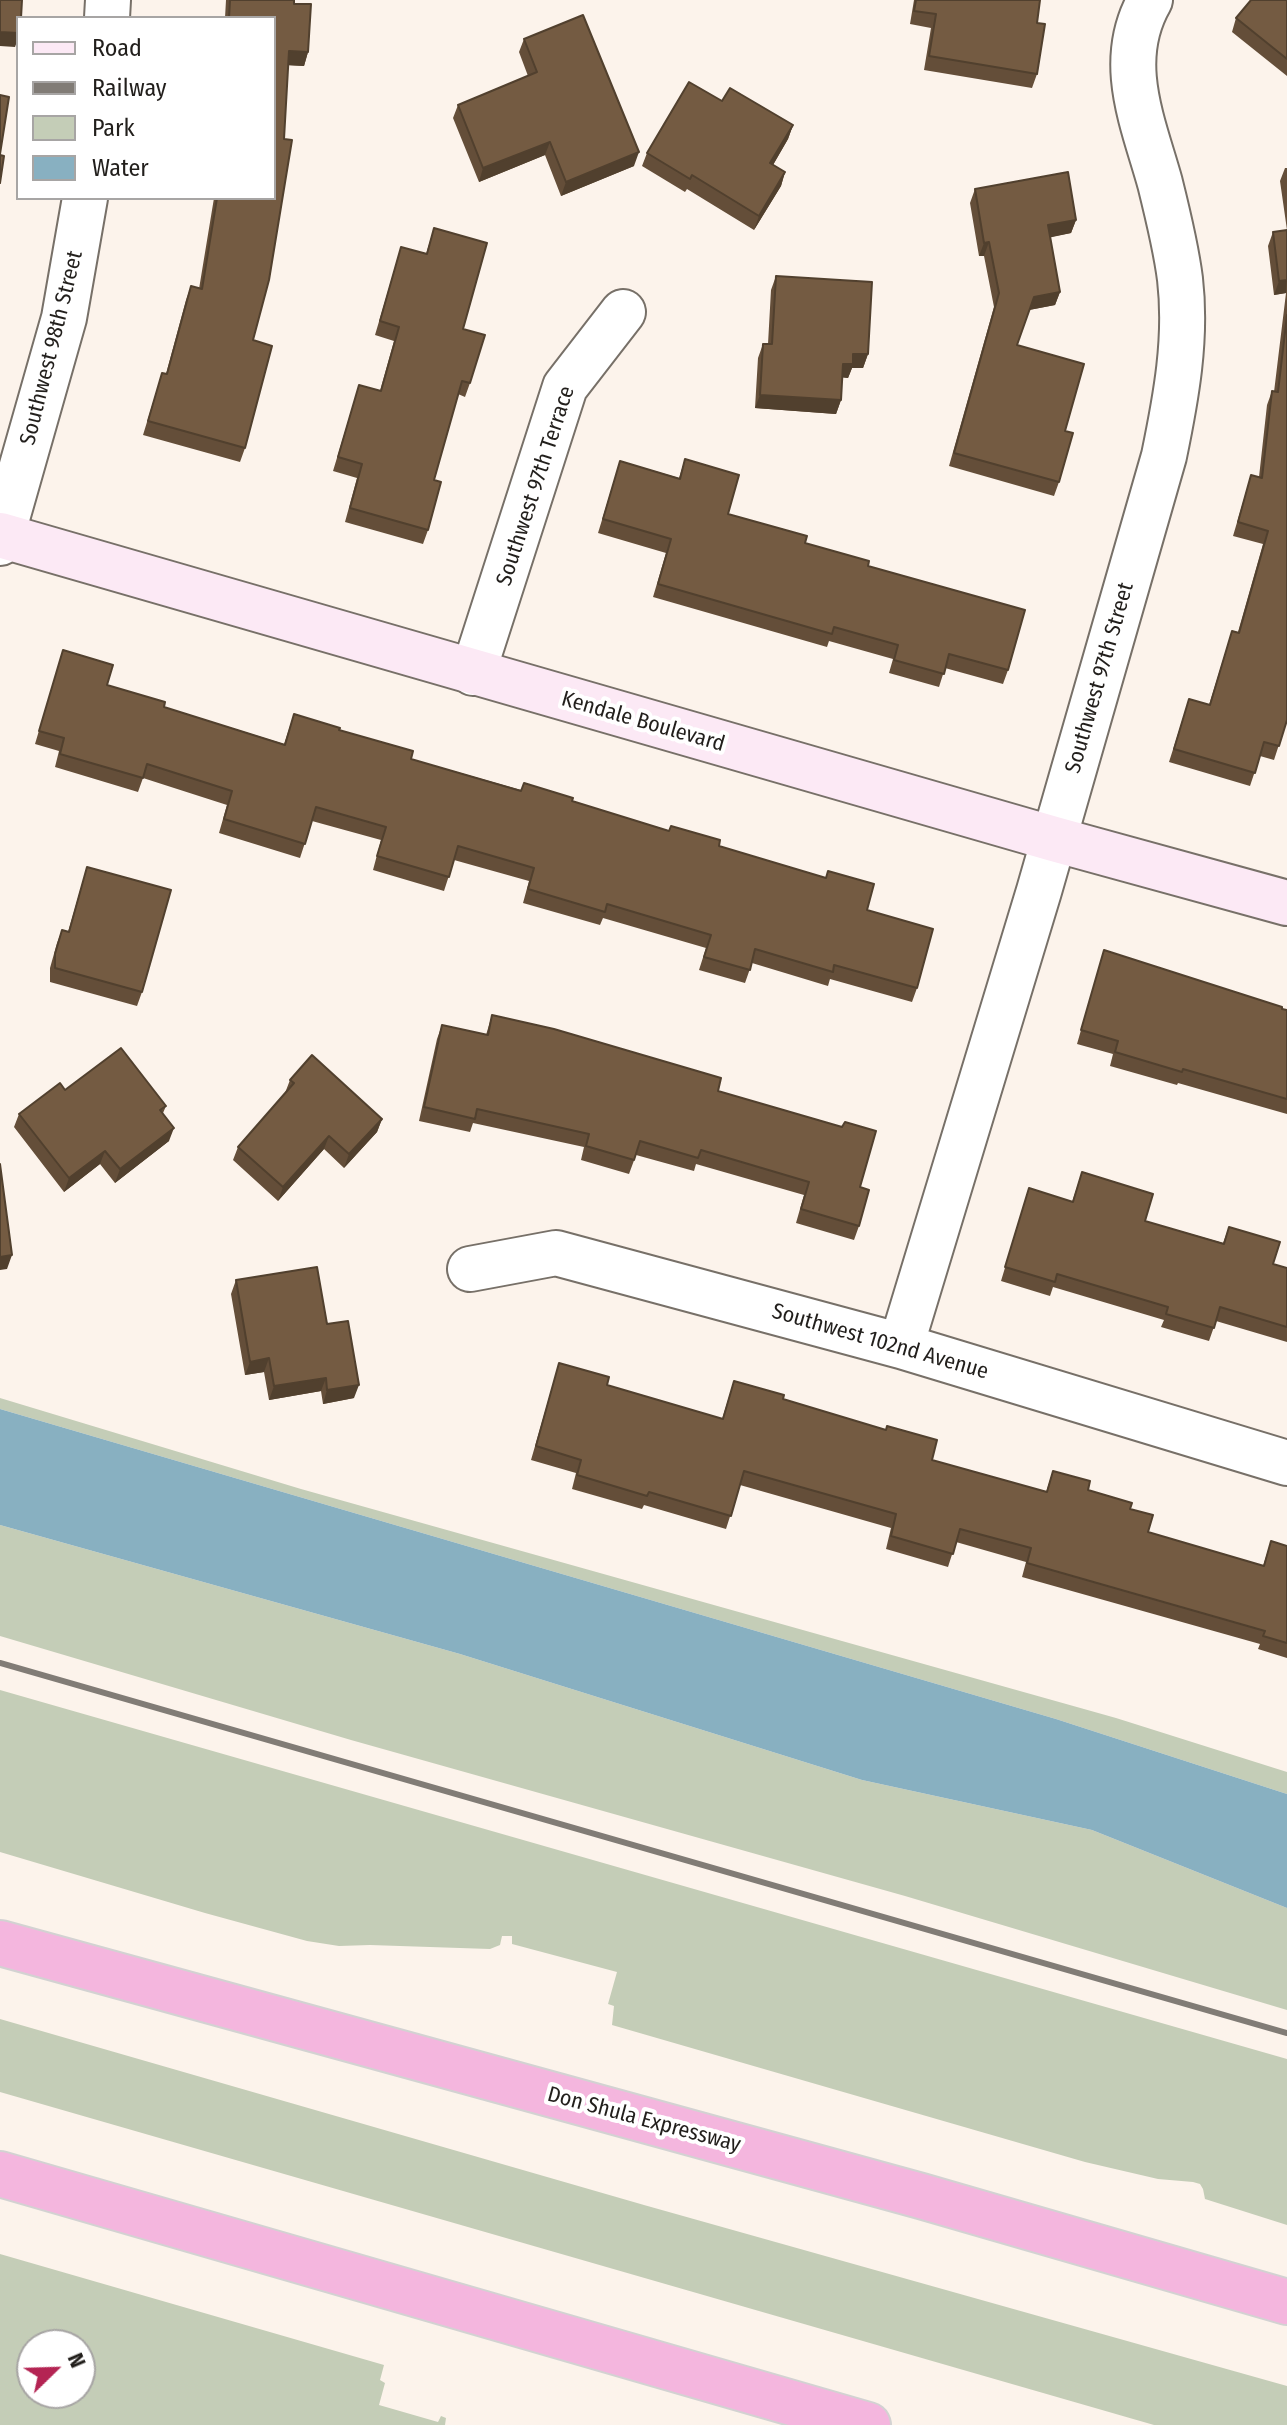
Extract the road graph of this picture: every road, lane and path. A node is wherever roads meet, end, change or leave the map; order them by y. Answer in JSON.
{"nodes":[{"id":1,"x":1150,"y":0,"type":"edge"},
{"id":2,"x":85,"y":200,"type":"edge"},
{"id":3,"x":623,"y":312,"type":"dead end"},
{"id":4,"x":1,"y":538,"type":"edge"},
{"id":5,"x":473,"y":673,"type":"junction"},
{"id":6,"x":1054,"y":839,"type":"junction"},
{"id":7,"x":1287,"y":903,"type":"edge"},
{"id":8,"x":470,"y":1269,"type":"dead end"},
{"id":9,"x":901,"y":1346,"type":"junction"},
{"id":10,"x":1287,"y":1463,"type":"edge"},
{"id":11,"x":0,"y":1943,"type":"edge"},
{"id":12,"x":0,"y":2174,"type":"edge"},
{"id":13,"x":1287,"y":2302,"type":"edge"},
{"id":14,"x":868,"y":2425,"type":"edge"}],
"edges":[{"from":1,"to":6,"type":"street","name":"Southwest 97th Street"},
{"from":2,"to":4,"type":"street","name":"Southwest 98th Street"},
{"from":3,"to":5,"type":"street","name":"Southwest 97th Terrace"},
{"from":4,"to":5,"type":"street","name":"Kendale Boulevard"},
{"from":5,"to":6,"type":"street","name":"Kendale Boulevard"},
{"from":6,"to":7,"type":"street","name":"Kendale Boulevard"},
{"from":6,"to":9,"type":"street","name":"Southwest 97th Street"},
{"from":8,"to":9,"type":"street","name":"Southwest 102nd Avenue"},
{"from":9,"to":10,"type":"street","name":"Southwest 102nd Avenue"},
{"from":11,"to":13,"type":"highway","name":"Don Shula Expressway"},
{"from":12,"to":14,"type":"highway"}]}
